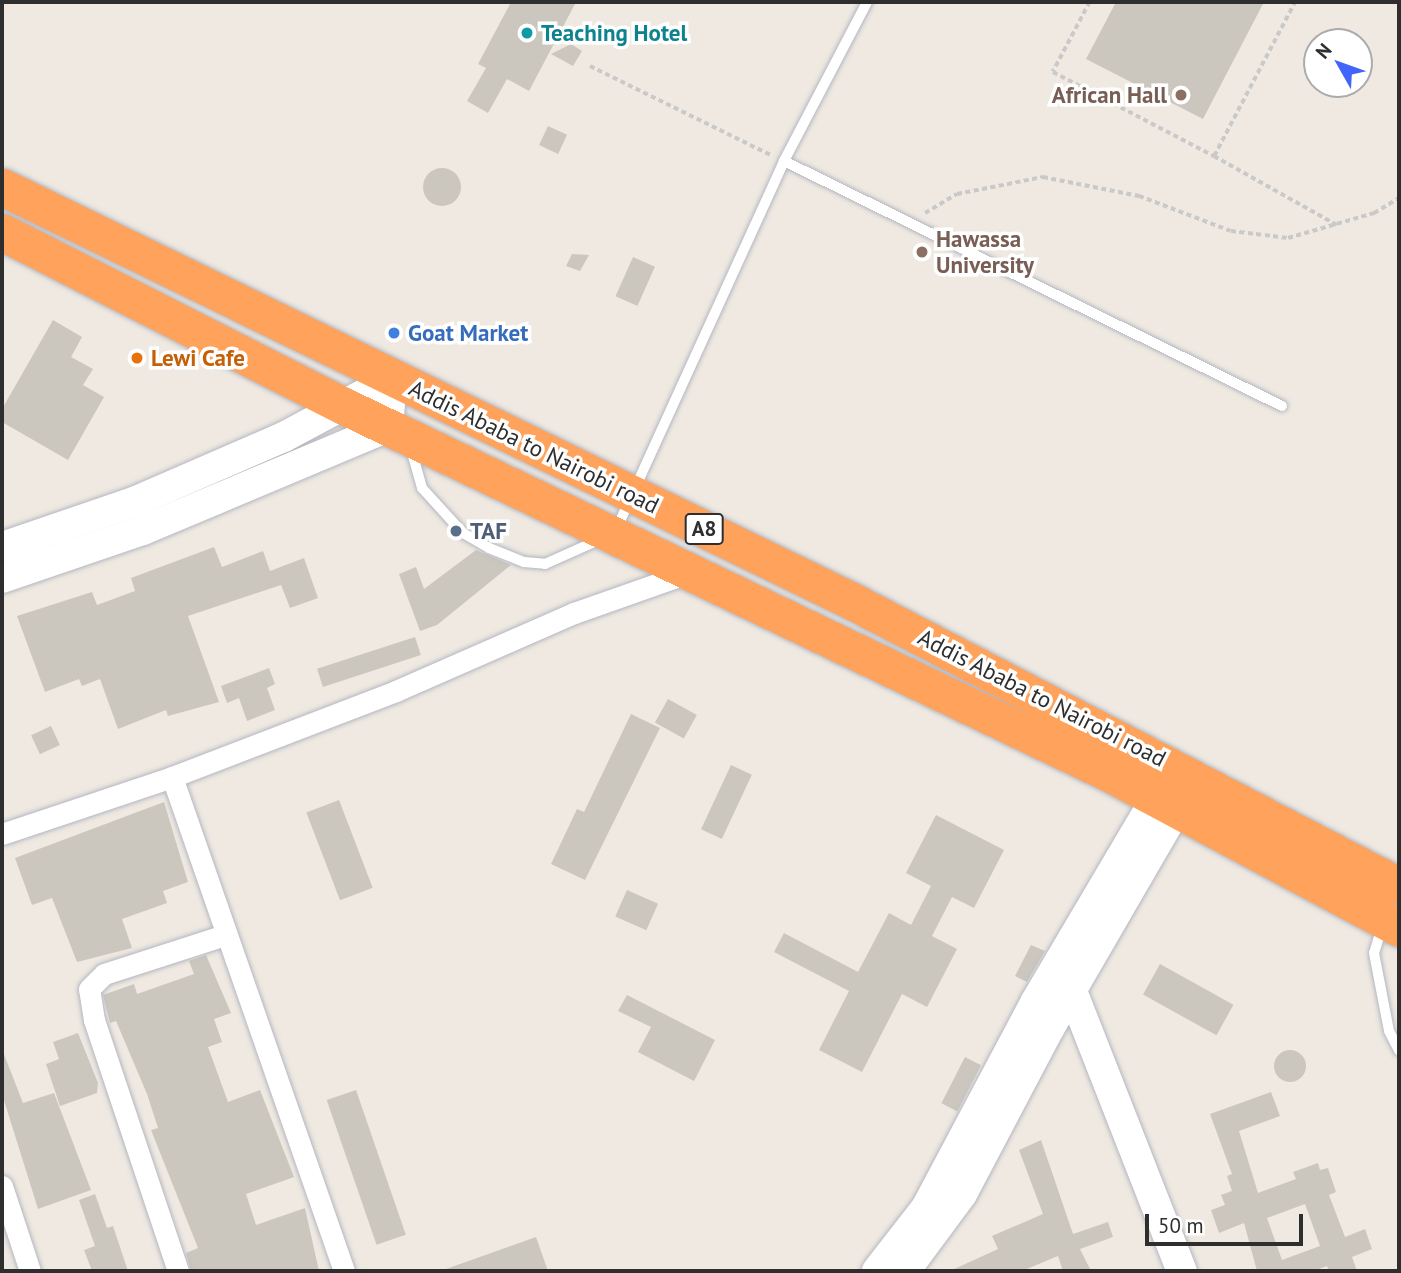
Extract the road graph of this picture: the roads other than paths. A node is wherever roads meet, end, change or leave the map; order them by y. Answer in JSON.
{"nodes":[{"id":1,"x":867,"y":2,"type":"edge"},
{"id":2,"x":784,"y":161,"type":"junction"},
{"id":3,"x":2,"y":187,"type":"edge"},
{"id":4,"x":2,"y":232,"type":"edge"},
{"id":5,"x":392,"y":379,"type":"junction"},
{"id":6,"x":1282,"y":405,"type":"dead end"},
{"id":7,"x":344,"y":406,"type":"junction"},
{"id":8,"x":398,"y":432,"type":"junction"},
{"id":9,"x":632,"y":494,"type":"junction"},
{"id":10,"x":136,"y":500,"type":"junction"},
{"id":11,"x":143,"y":530,"type":"junction"},
{"id":12,"x":615,"y":533,"type":"junction"},
{"id":13,"x":2,"y":547,"type":"edge"},
{"id":14,"x":694,"y":571,"type":"junction"},
{"id":15,"x":2,"y":578,"type":"edge"},
{"id":16,"x":1185,"y":770,"type":"junction"},
{"id":17,"x":172,"y":777,"type":"junction"},
{"id":18,"x":1167,"y":804,"type":"junction"},
{"id":19,"x":2,"y":835,"type":"edge"},
{"id":20,"x":1393,"y":904,"type":"edge"},
{"id":21,"x":225,"y":935,"type":"junction"},
{"id":22,"x":1060,"y":985,"type":"junction"},
{"id":23,"x":1399,"y":1051,"type":"edge"},
{"id":24,"x":4,"y":1199,"type":"edge"},
{"id":25,"x":30,"y":1271,"type":"edge"},
{"id":26,"x":178,"y":1271,"type":"edge"},
{"id":27,"x":344,"y":1271,"type":"edge"},
{"id":28,"x":877,"y":1271,"type":"edge"},
{"id":29,"x":905,"y":1271,"type":"edge"},
{"id":30,"x":1182,"y":1271,"type":"edge"}],
"edges":[{"from":1,"to":2,"type":"lane"},
{"from":2,"to":6,"type":"lane"},
{"from":2,"to":9,"type":"lane"},
{"from":3,"to":5,"type":"highway","name":"Addis Ababa to Nairobi road","number":"A8"},
{"from":4,"to":7,"type":"highway","name":"Addis Ababa to Nairobi road","number":"A8"},
{"from":5,"to":7,"type":"street"},
{"from":5,"to":8,"type":"street"},
{"from":5,"to":9,"type":"highway","name":"Addis Ababa to Nairobi road","number":"A8"},
{"from":7,"to":8,"type":"highway","name":"Addis Ababa to Nairobi road","number":"A8"},
{"from":7,"to":10,"type":"street"},
{"from":8,"to":11,"type":"street"},
{"from":8,"to":12,"type":"highway","name":"Addis Ababa to Nairobi road","number":"A8"},
{"from":8,"to":12,"type":"lane"},
{"from":9,"to":12,"type":"lane"},
{"from":9,"to":16,"type":"highway","name":"Addis Ababa to Nairobi road","number":"A8"},
{"from":10,"to":11,"type":"street"},
{"from":10,"to":13,"type":"street"},
{"from":11,"to":15,"type":"street"},
{"from":12,"to":14,"type":"highway","name":"Addis Ababa to Nairobi road","number":"A8"},
{"from":14,"to":17,"type":"street"},
{"from":14,"to":18,"type":"highway","name":"Addis Ababa to Nairobi road","number":"A8"},
{"from":16,"to":18,"type":"street"},
{"from":16,"to":20,"type":"highway","name":"Addis Ababa to Nairobi road","number":"A8"},
{"from":17,"to":19,"type":"street"},
{"from":17,"to":21,"type":"street"},
{"from":18,"to":20,"type":"highway","name":"Addis Ababa to Nairobi road","number":"A8"},
{"from":18,"to":22,"type":"street"},
{"from":20,"to":23,"type":"lane"},
{"from":21,"to":26,"type":"street"},
{"from":21,"to":27,"type":"street"},
{"from":22,"to":28,"type":"street"},
{"from":22,"to":29,"type":"street"},
{"from":22,"to":30,"type":"street"},
{"from":24,"to":25,"type":"street"}]}
